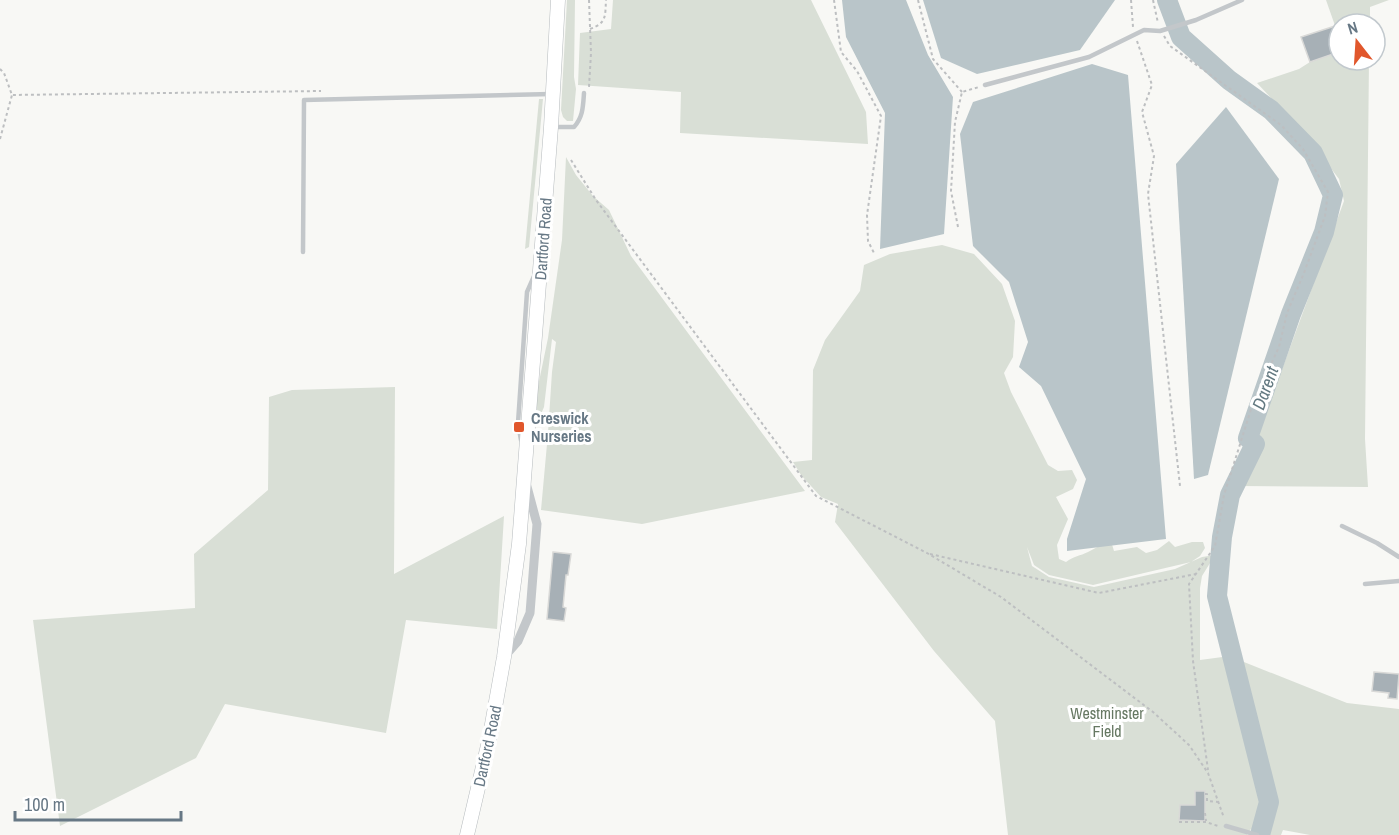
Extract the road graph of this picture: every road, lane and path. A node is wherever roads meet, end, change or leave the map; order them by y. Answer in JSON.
{"nodes":[{"id":1,"x":558,"y":0,"type":"edge"},
{"id":2,"x":589,"y":0,"type":"edge"},
{"id":3,"x":606,"y":0,"type":"edge"},
{"id":4,"x":834,"y":0,"type":"edge"},
{"id":5,"x":918,"y":0,"type":"edge"},
{"id":6,"x":1131,"y":0,"type":"edge"},
{"id":7,"x":1153,"y":0,"type":"edge"},
{"id":8,"x":1242,"y":0,"type":"edge"},
{"id":9,"x":590,"y":29,"type":"junction"},
{"id":10,"x":1162,"y":31,"type":"junction"},
{"id":11,"x":1134,"y":34,"type":"junction"},
{"id":12,"x":0,"y":69,"type":"edge"},
{"id":13,"x":985,"y":85,"type":"joint"},
{"id":14,"x":327,"y":91,"type":"dead end"},
{"id":15,"x":962,"y":92,"type":"junction"},
{"id":16,"x":584,"y":93,"type":"joint"},
{"id":17,"x":553,"y":94,"type":"junction"},
{"id":18,"x":12,"y":95,"type":"junction"},
{"id":19,"x":551,"y":127,"type":"junction"},
{"id":20,"x":0,"y":139,"type":"edge"},
{"id":21,"x":571,"y":160,"type":"dead end"},
{"id":22,"x":958,"y":227,"type":"dead end"},
{"id":23,"x":303,"y":252,"type":"dead end"},
{"id":24,"x":874,"y":255,"type":"dead end"},
{"id":25,"x":524,"y":477,"type":"junction"},
{"id":26,"x":1180,"y":486,"type":"dead end"},
{"id":27,"x":1342,"y":526,"type":"dead end"},
{"id":28,"x":927,"y":553,"type":"junction"},
{"id":29,"x":1399,"y":557,"type":"edge"},
{"id":30,"x":1196,"y":574,"type":"junction"},
{"id":31,"x":1399,"y":581,"type":"edge"},
{"id":32,"x":1365,"y":584,"type":"dead end"},
{"id":33,"x":504,"y":657,"type":"junction"},
{"id":34,"x":1208,"y":773,"type":"junction"},
{"id":35,"x":1205,"y":794,"type":"dead end"},
{"id":36,"x":1219,"y":802,"type":"junction"},
{"id":37,"x":1205,"y":813,"type":"dead end"},
{"id":38,"x":1179,"y":822,"type":"dead end"},
{"id":39,"x":1206,"y":822,"type":"junction"},
{"id":40,"x":1225,"y":827,"type":"junction"},
{"id":41,"x":468,"y":835,"type":"edge"},
{"id":42,"x":1257,"y":835,"type":"edge"}],
"edges":[{"from":1,"to":17,"type":"main road","name":"Dartford Road"},
{"from":2,"to":9,"type":"path"},
{"from":3,"to":9,"type":"path"},
{"from":4,"to":24,"type":"path"},
{"from":5,"to":15,"type":"path"},
{"from":6,"to":11,"type":"path"},
{"from":7,"to":10,"type":"path"},
{"from":8,"to":10,"type":"lane"},
{"from":9,"to":16,"type":"path"},
{"from":10,"to":11,"type":"lane"},
{"from":10,"to":30,"type":"path"},
{"from":11,"to":13,"type":"lane"},
{"from":11,"to":26,"type":"path"},
{"from":12,"to":18,"type":"path"},
{"from":13,"to":15,"type":"path"},
{"from":14,"to":18,"type":"path"},
{"from":15,"to":22,"type":"path"},
{"from":16,"to":19,"type":"lane"},
{"from":17,"to":19,"type":"main road","name":"Dartford Road"},
{"from":17,"to":23,"type":"lane"},
{"from":18,"to":20,"type":"path"},
{"from":19,"to":25,"type":"main road","name":"Dartford Road"},
{"from":21,"to":28,"type":"path"},
{"from":25,"to":33,"type":"main road","name":"Dartford Road"},
{"from":25,"to":33,"type":"street","name":"Dartford Road"},
{"from":27,"to":29,"type":"lane"},
{"from":28,"to":30,"type":"path"},
{"from":28,"to":34,"type":"path"},
{"from":30,"to":34,"type":"path"},
{"from":31,"to":32,"type":"lane"},
{"from":33,"to":41,"type":"main road","name":"Dartford Road"},
{"from":34,"to":36,"type":"path"},
{"from":35,"to":36,"type":"path"},
{"from":36,"to":40,"type":"path"},
{"from":37,"to":39,"type":"path"},
{"from":38,"to":39,"type":"path"},
{"from":39,"to":40,"type":"path"},
{"from":40,"to":42,"type":"lane"}]}
